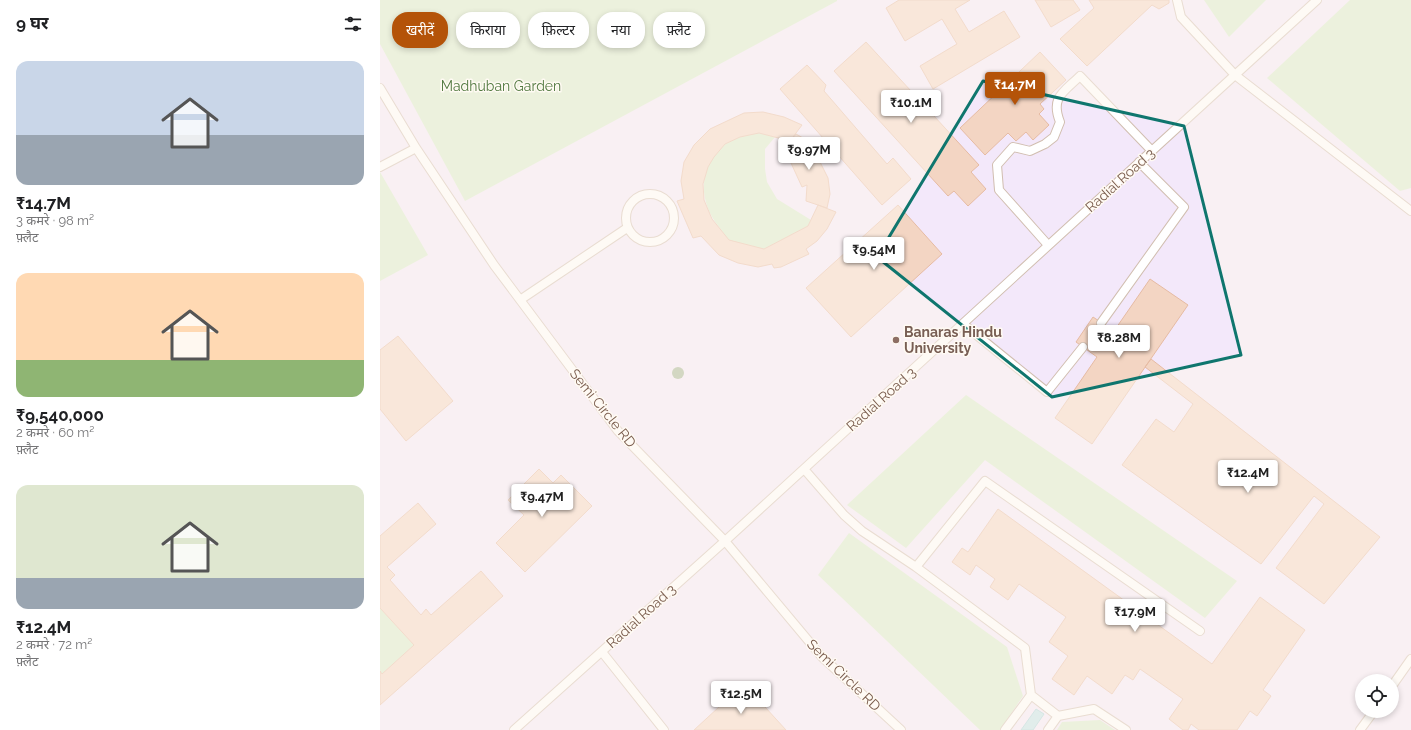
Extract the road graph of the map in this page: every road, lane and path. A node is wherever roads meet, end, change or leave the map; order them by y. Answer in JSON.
{"nodes":[{"id":1,"x":1177,"y":0,"type":"edge"},
{"id":2,"x":1317,"y":0,"type":"edge"},
{"id":3,"x":1235,"y":75,"type":"junction"},
{"id":4,"x":380,"y":88,"type":"edge"},
{"id":5,"x":416,"y":148,"type":"junction"},
{"id":6,"x":1152,"y":151,"type":"junction"},
{"id":7,"x":1139,"y":162,"type":"junction"},
{"id":8,"x":380,"y":167,"type":"edge"},
{"id":9,"x":1411,"y":211,"type":"edge"},
{"id":10,"x":627,"y":228,"type":"junction"},
{"id":11,"x":1048,"y":245,"type":"junction"},
{"id":12,"x":520,"y":300,"type":"junction"},
{"id":13,"x":1102,"y":323,"type":"dead end"},
{"id":14,"x":963,"y":324,"type":"junction"},
{"id":15,"x":1083,"y":347,"type":"dead end"},
{"id":16,"x":804,"y":469,"type":"junction"},
{"id":17,"x":725,"y":541,"type":"junction"},
{"id":18,"x":916,"y":567,"type":"junction"},
{"id":19,"x":1200,"y":631,"type":"dead end"},
{"id":20,"x":602,"y":652,"type":"junction"},
{"id":21,"x":1411,"y":659,"type":"edge"},
{"id":22,"x":1399,"y":676,"type":"edge"},
{"id":23,"x":1031,"y":695,"type":"junction"},
{"id":24,"x":1058,"y":716,"type":"junction"},
{"id":25,"x":1369,"y":718,"type":"edge"},
{"id":26,"x":662,"y":729,"type":"edge"},
{"id":27,"x":514,"y":730,"type":"edge"},
{"id":28,"x":901,"y":730,"type":"edge"},
{"id":29,"x":1006,"y":730,"type":"edge"},
{"id":30,"x":1048,"y":730,"type":"edge"},
{"id":31,"x":1126,"y":730,"type":"edge"},
{"id":32,"x":1360,"y":730,"type":"edge"}],
"edges":[{"from":1,"to":3,"type":"lane"},
{"from":2,"to":3,"type":"lane","name":"Radial Road 3"},
{"from":3,"to":6,"type":"lane","name":"Radial Road 3"},
{"from":3,"to":9,"type":"lane"},
{"from":4,"to":5,"type":"lane","name":"Semi Circle RD"},
{"from":5,"to":8,"type":"lane"},
{"from":5,"to":12,"type":"lane","name":"Semi Circle RD"},
{"from":6,"to":7,"type":"lane","name":"Radial Road 3"},
{"from":6,"to":11,"type":"lane"},
{"from":7,"to":11,"type":"lane","name":"Radial Road 3"},
{"from":7,"to":13,"type":"lane"},
{"from":10,"to":10,"type":"lane"},
{"from":10,"to":12,"type":"lane"},
{"from":11,"to":14,"type":"lane","name":"Radial Road 3"},
{"from":12,"to":17,"type":"lane","name":"Semi Circle RD"},
{"from":14,"to":15,"type":"lane"},
{"from":14,"to":16,"type":"lane","name":"Radial Road 3"},
{"from":16,"to":17,"type":"lane","name":"Radial Road 3"},
{"from":16,"to":18,"type":"lane"},
{"from":17,"to":20,"type":"lane","name":"Radial Road 3"},
{"from":17,"to":28,"type":"lane","name":"Semi Circle RD"},
{"from":18,"to":19,"type":"lane"},
{"from":18,"to":23,"type":"lane"},
{"from":20,"to":26,"type":"lane"},
{"from":20,"to":27,"type":"lane","name":"Radial Road 3"},
{"from":21,"to":22,"type":"lane"},
{"from":23,"to":24,"type":"lane"},
{"from":23,"to":29,"type":"lane"},
{"from":24,"to":30,"type":"lane"},
{"from":24,"to":31,"type":"lane"},
{"from":25,"to":32,"type":"lane"}]}
